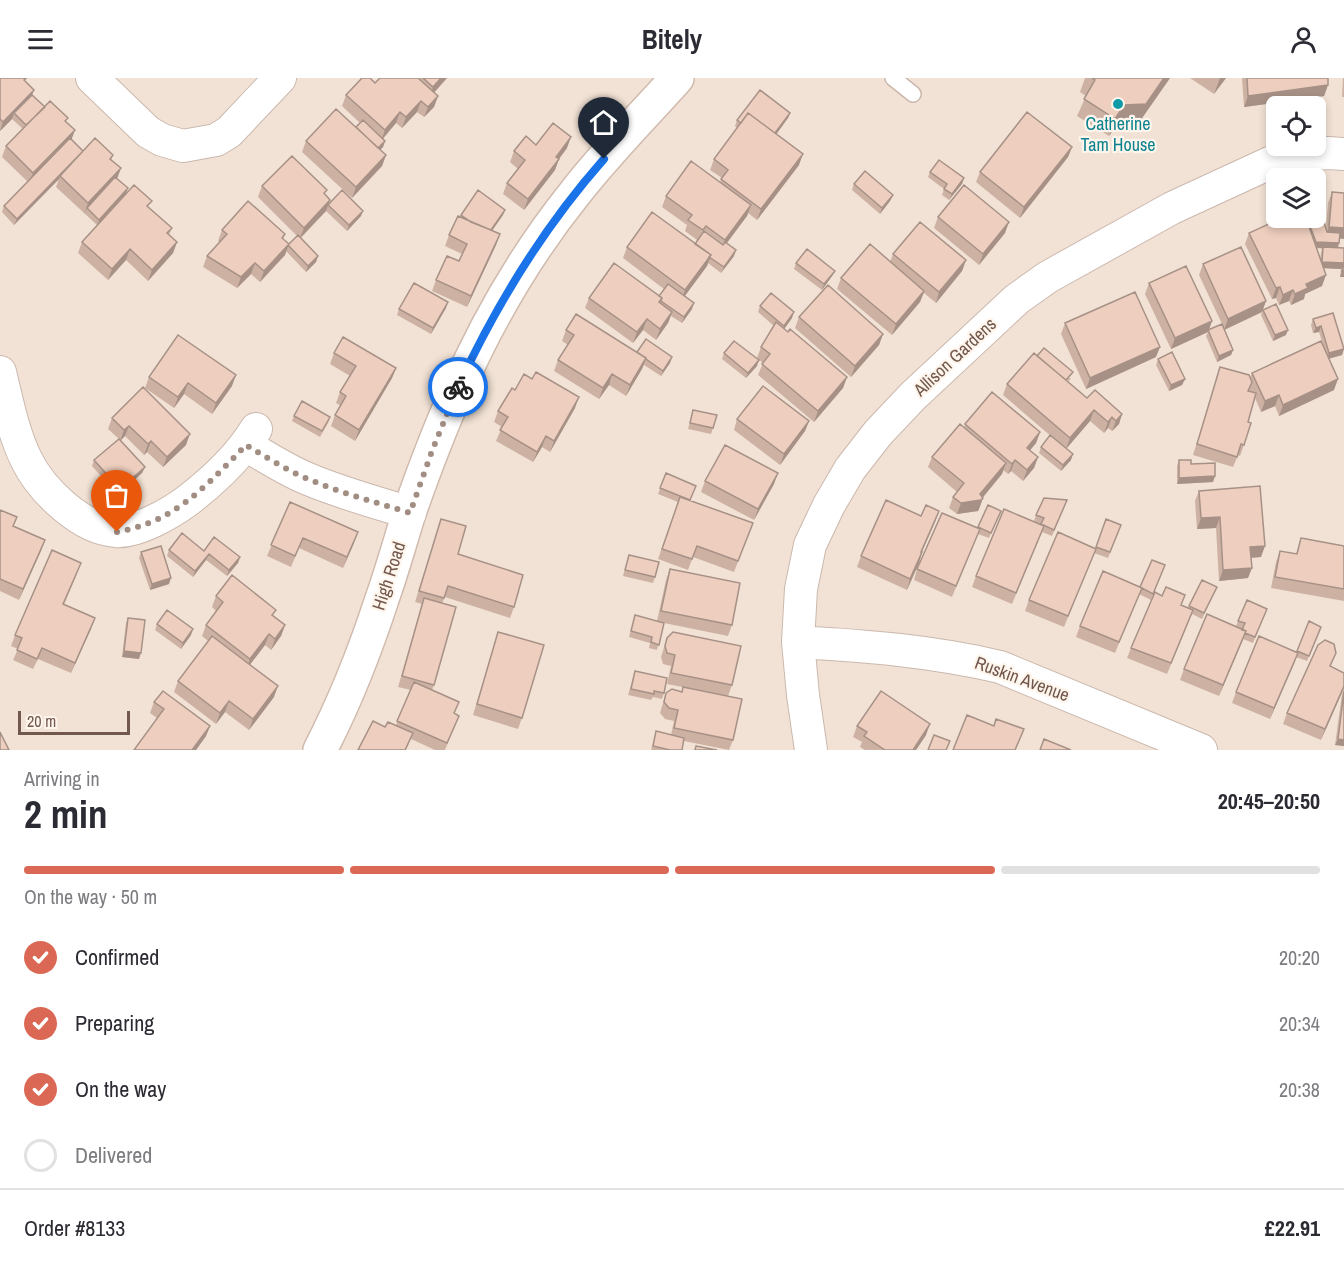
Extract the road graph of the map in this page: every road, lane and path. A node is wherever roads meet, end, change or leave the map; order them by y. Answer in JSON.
{"nodes":[{"id":1,"x":92,"y":78,"type":"edge"},
{"id":2,"x":280,"y":78,"type":"edge"},
{"id":3,"x":677,"y":78,"type":"edge"},
{"id":4,"x":893,"y":78,"type":"edge"},
{"id":5,"x":913,"y":94,"type":"dead end"},
{"id":6,"x":1344,"y":154,"type":"edge"},
{"id":7,"x":0,"y":373,"type":"edge"},
{"id":8,"x":410,"y":513,"type":"junction"},
{"id":9,"x":798,"y":642,"type":"junction"},
{"id":10,"x":320,"y":750,"type":"edge"},
{"id":11,"x":811,"y":750,"type":"edge"},
{"id":12,"x":1201,"y":750,"type":"edge"}],
"edges":[{"from":1,"to":2,"type":"street"},
{"from":3,"to":8,"type":"street","name":"High Road"},
{"from":4,"to":5,"type":"lane"},
{"from":6,"to":9,"type":"street","name":"Allison Gardens"},
{"from":7,"to":8,"type":"street"},
{"from":8,"to":10,"type":"street","name":"High Road"},
{"from":9,"to":11,"type":"street","name":"Allison Gardens"},
{"from":9,"to":12,"type":"street","name":"Ruskin Avenue"}]}
